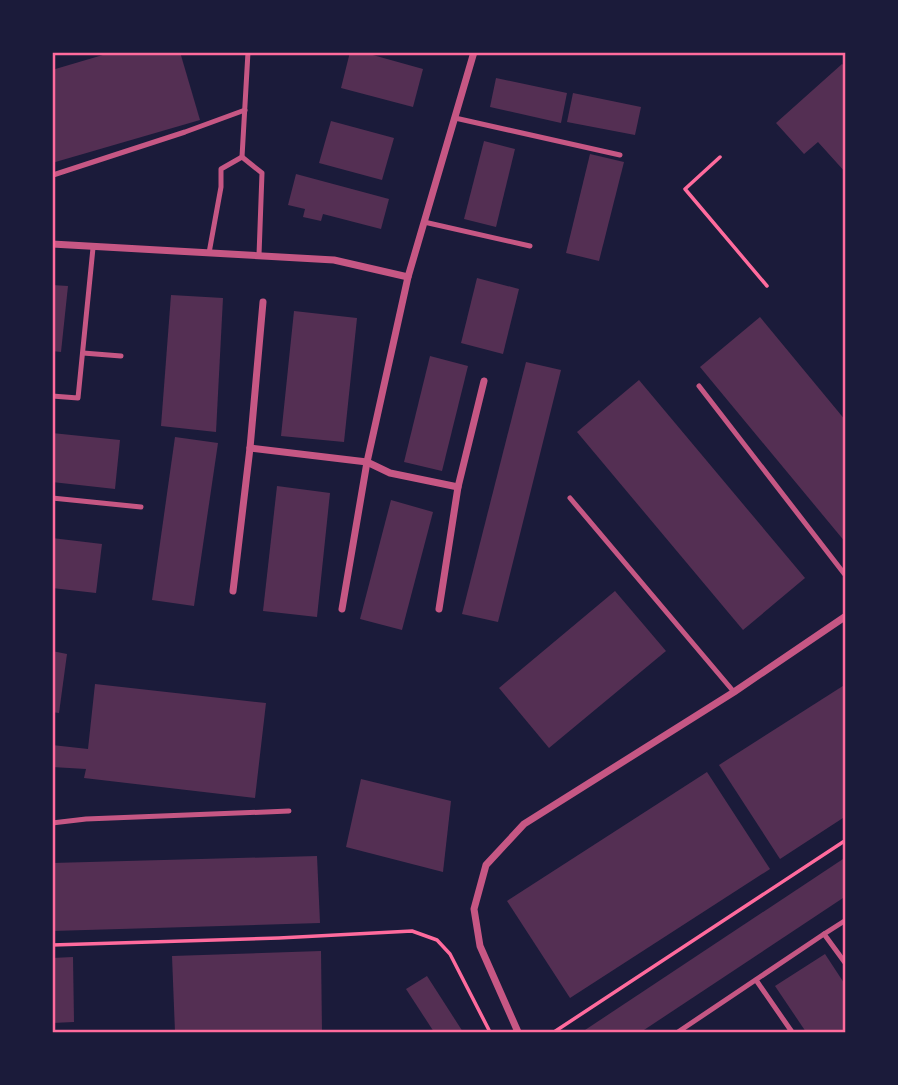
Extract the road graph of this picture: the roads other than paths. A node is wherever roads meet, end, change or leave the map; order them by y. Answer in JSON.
{"nodes":[{"id":1,"x":248,"y":52,"type":"edge"},
{"id":2,"x":474,"y":52,"type":"edge"},
{"id":3,"x":244,"y":110,"type":"junction"},
{"id":4,"x":455,"y":118,"type":"junction"},
{"id":5,"x":620,"y":155,"type":"dead end"},
{"id":6,"x":242,"y":157,"type":"junction"},
{"id":7,"x":53,"y":175,"type":"edge"},
{"id":8,"x":424,"y":222,"type":"junction"},
{"id":9,"x":52,"y":244,"type":"edge"},
{"id":10,"x":530,"y":246,"type":"dead end"},
{"id":11,"x":93,"y":248,"type":"junction"},
{"id":12,"x":209,"y":253,"type":"junction"},
{"id":13,"x":260,"y":255,"type":"junction"},
{"id":14,"x":408,"y":277,"type":"junction"},
{"id":15,"x":263,"y":302,"type":"dead end"},
{"id":16,"x":83,"y":353,"type":"junction"},
{"id":17,"x":121,"y":356,"type":"dead end"},
{"id":18,"x":484,"y":381,"type":"dead end"},
{"id":19,"x":699,"y":386,"type":"dead end"},
{"id":20,"x":52,"y":396,"type":"edge"},
{"id":21,"x":250,"y":447,"type":"junction"},
{"id":22,"x":367,"y":461,"type":"junction"},
{"id":23,"x":458,"y":487,"type":"junction"},
{"id":24,"x":52,"y":498,"type":"edge"},
{"id":25,"x":570,"y":498,"type":"dead end"},
{"id":26,"x":141,"y":507,"type":"dead end"},
{"id":27,"x":845,"y":576,"type":"edge"},
{"id":28,"x":233,"y":592,"type":"dead end"},
{"id":29,"x":342,"y":609,"type":"dead end"},
{"id":30,"x":439,"y":609,"type":"dead end"},
{"id":31,"x":845,"y":616,"type":"edge"},
{"id":32,"x":734,"y":692,"type":"junction"},
{"id":33,"x":289,"y":811,"type":"dead end"},
{"id":34,"x":52,"y":823,"type":"edge"},
{"id":35,"x":845,"y":920,"type":"edge"},
{"id":36,"x":824,"y":933,"type":"junction"},
{"id":37,"x":845,"y":964,"type":"edge"},
{"id":38,"x":756,"y":980,"type":"junction"},
{"id":39,"x":518,"y":1032,"type":"edge"},
{"id":40,"x":678,"y":1032,"type":"edge"},
{"id":41,"x":792,"y":1032,"type":"edge"}],
"edges":[{"from":1,"to":3,"type":"lane"},
{"from":2,"to":4,"type":"street"},
{"from":3,"to":6,"type":"lane"},
{"from":3,"to":7,"type":"lane"},
{"from":4,"to":5,"type":"lane"},
{"from":4,"to":8,"type":"street"},
{"from":6,"to":12,"type":"lane"},
{"from":6,"to":13,"type":"lane"},
{"from":8,"to":10,"type":"lane"},
{"from":8,"to":14,"type":"street"},
{"from":9,"to":11,"type":"street"},
{"from":11,"to":12,"type":"street"},
{"from":11,"to":16,"type":"lane"},
{"from":12,"to":13,"type":"street"},
{"from":13,"to":14,"type":"street"},
{"from":14,"to":22,"type":"street"},
{"from":15,"to":21,"type":"street"},
{"from":16,"to":17,"type":"lane"},
{"from":16,"to":20,"type":"lane"},
{"from":18,"to":23,"type":"street"},
{"from":19,"to":27,"type":"lane"},
{"from":21,"to":22,"type":"street"},
{"from":21,"to":28,"type":"street"},
{"from":22,"to":23,"type":"street"},
{"from":22,"to":29,"type":"street"},
{"from":23,"to":30,"type":"street"},
{"from":24,"to":26,"type":"lane"},
{"from":25,"to":32,"type":"lane"},
{"from":31,"to":32,"type":"street"},
{"from":32,"to":39,"type":"street"},
{"from":33,"to":34,"type":"lane"},
{"from":35,"to":36,"type":"lane"},
{"from":36,"to":37,"type":"lane"},
{"from":36,"to":38,"type":"lane"},
{"from":38,"to":40,"type":"lane"},
{"from":38,"to":41,"type":"lane"}]}
